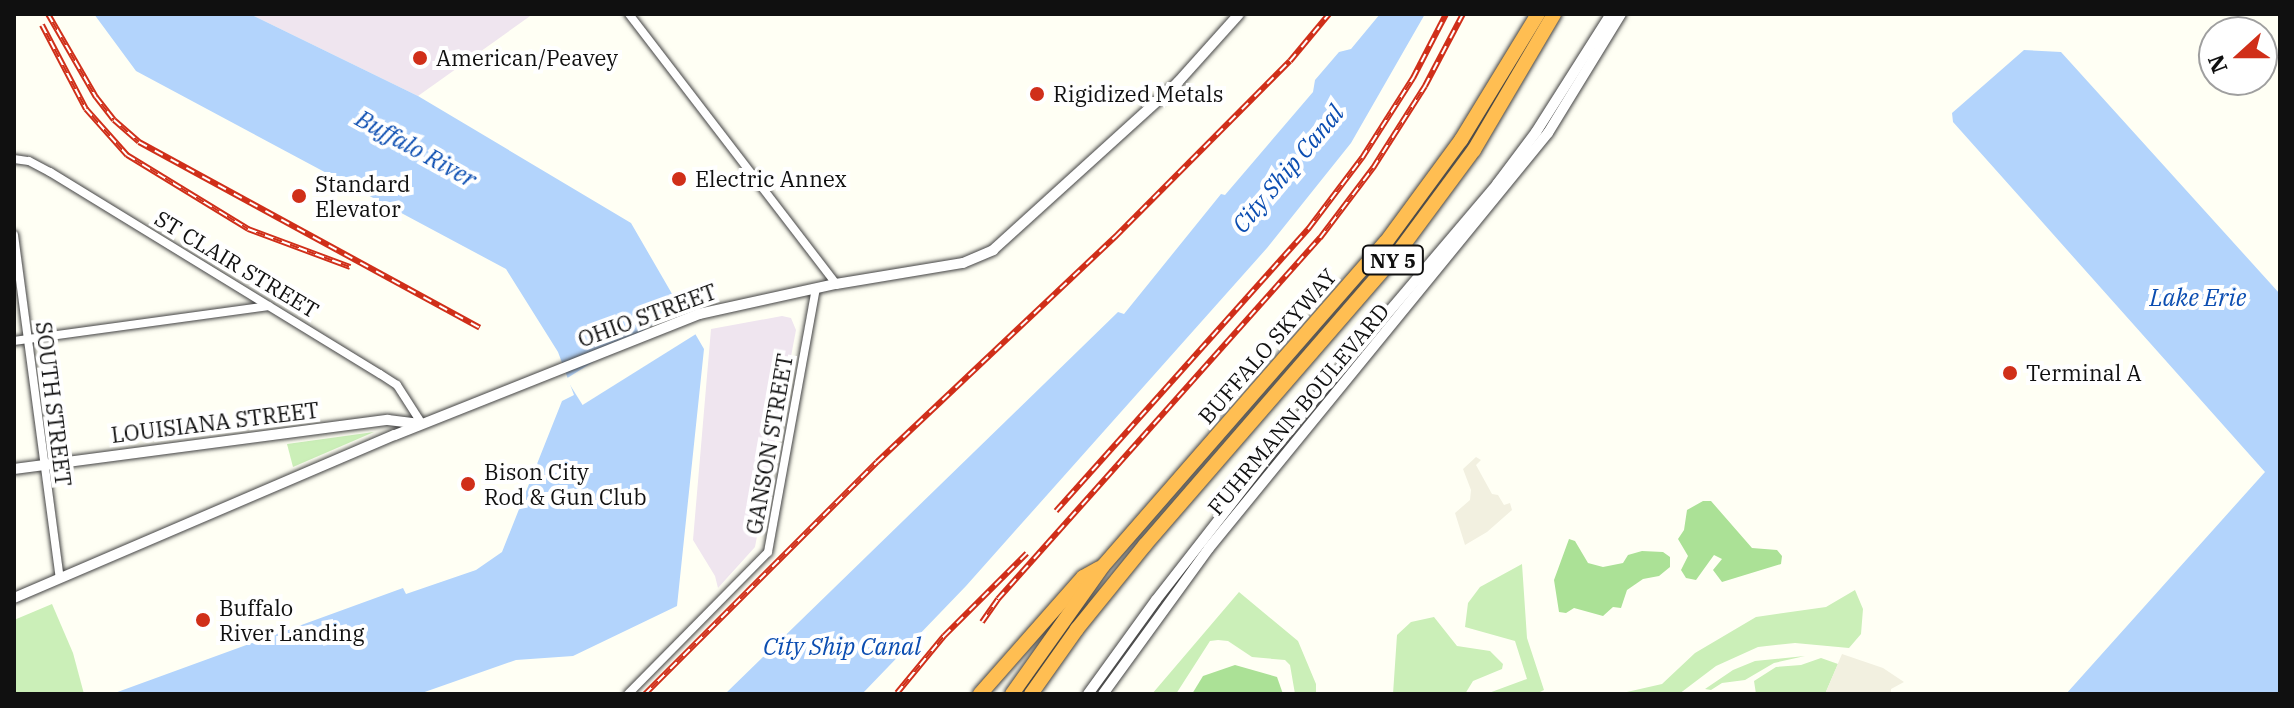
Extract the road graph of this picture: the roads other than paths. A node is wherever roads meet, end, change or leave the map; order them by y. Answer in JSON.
{"nodes":[{"id":1,"x":629,"y":14,"type":"edge"},
{"id":2,"x":1239,"y":14,"type":"edge"},
{"id":3,"x":1538,"y":14,"type":"edge"},
{"id":4,"x":1554,"y":14,"type":"edge"},
{"id":5,"x":1613,"y":18,"type":"edge"},
{"id":6,"x":14,"y":159,"type":"edge"},
{"id":7,"x":14,"y":235,"type":"edge"},
{"id":8,"x":836,"y":284,"type":"junction"},
{"id":9,"x":816,"y":288,"type":"junction"},
{"id":10,"x":270,"y":305,"type":"junction"},
{"id":11,"x":28,"y":339,"type":"junction"},
{"id":12,"x":14,"y":341,"type":"edge"},
{"id":13,"x":422,"y":424,"type":"junction"},
{"id":14,"x":43,"y":465,"type":"junction"},
{"id":15,"x":14,"y":469,"type":"edge"},
{"id":16,"x":1205,"y":545,"type":"junction"},
{"id":17,"x":1103,"y":566,"type":"junction"},
{"id":18,"x":60,"y":578,"type":"junction"},
{"id":19,"x":14,"y":598,"type":"edge"},
{"id":20,"x":1077,"y":629,"type":"junction"},
{"id":21,"x":628,"y":694,"type":"edge"},
{"id":22,"x":980,"y":694,"type":"edge"},
{"id":23,"x":1012,"y":694,"type":"edge"},
{"id":24,"x":1031,"y":694,"type":"edge"},
{"id":25,"x":1041,"y":694,"type":"edge"},
{"id":26,"x":1088,"y":694,"type":"edge"},
{"id":27,"x":1103,"y":694,"type":"edge"}],
"edges":[{"from":1,"to":8,"type":"street"},
{"from":2,"to":8,"type":"street","name":"OHIO STREET"},
{"from":3,"to":17,"type":"highway","name":"BUFFALO SKYWAY","number":"NY 5"},
{"from":4,"to":20,"type":"highway","name":"BUFFALO SKYWAY","number":"NY 5"},
{"from":5,"to":16,"type":"street","name":"FUHRMANN BOULEVARD"},
{"from":6,"to":10,"type":"street","name":"ST CLAIR STREET"},
{"from":7,"to":11,"type":"street","name":"SOUTH STREET"},
{"from":8,"to":9,"type":"street","name":"OHIO STREET"},
{"from":9,"to":13,"type":"street","name":"OHIO STREET"},
{"from":9,"to":21,"type":"street","name":"GANSON STREET"},
{"from":10,"to":11,"type":"street"},
{"from":10,"to":13,"type":"street","name":"ST CLAIR STREET"},
{"from":11,"to":12,"type":"street"},
{"from":11,"to":14,"type":"street","name":"SOUTH STREET"},
{"from":13,"to":14,"type":"street","name":"LOUISIANA STREET"},
{"from":13,"to":18,"type":"street","name":"OHIO STREET"},
{"from":14,"to":15,"type":"street","name":"LOUISIANA STREET"},
{"from":14,"to":18,"type":"street","name":"SOUTH STREET"},
{"from":16,"to":26,"type":"street","name":"FUHRMANN BOULEVARD"},
{"from":16,"to":27,"type":"street","name":"FUHRMANN BOULEVARD"},
{"from":17,"to":22,"type":"highway"},
{"from":17,"to":23,"type":"highway","name":"BUFFALO SKYWAY","number":"NY 5"},
{"from":18,"to":19,"type":"street","name":"OHIO STREET"},
{"from":20,"to":24,"type":"highway","name":"BUFFALO SKYWAY","number":"NY 5"},
{"from":20,"to":25,"type":"highway"}]}
